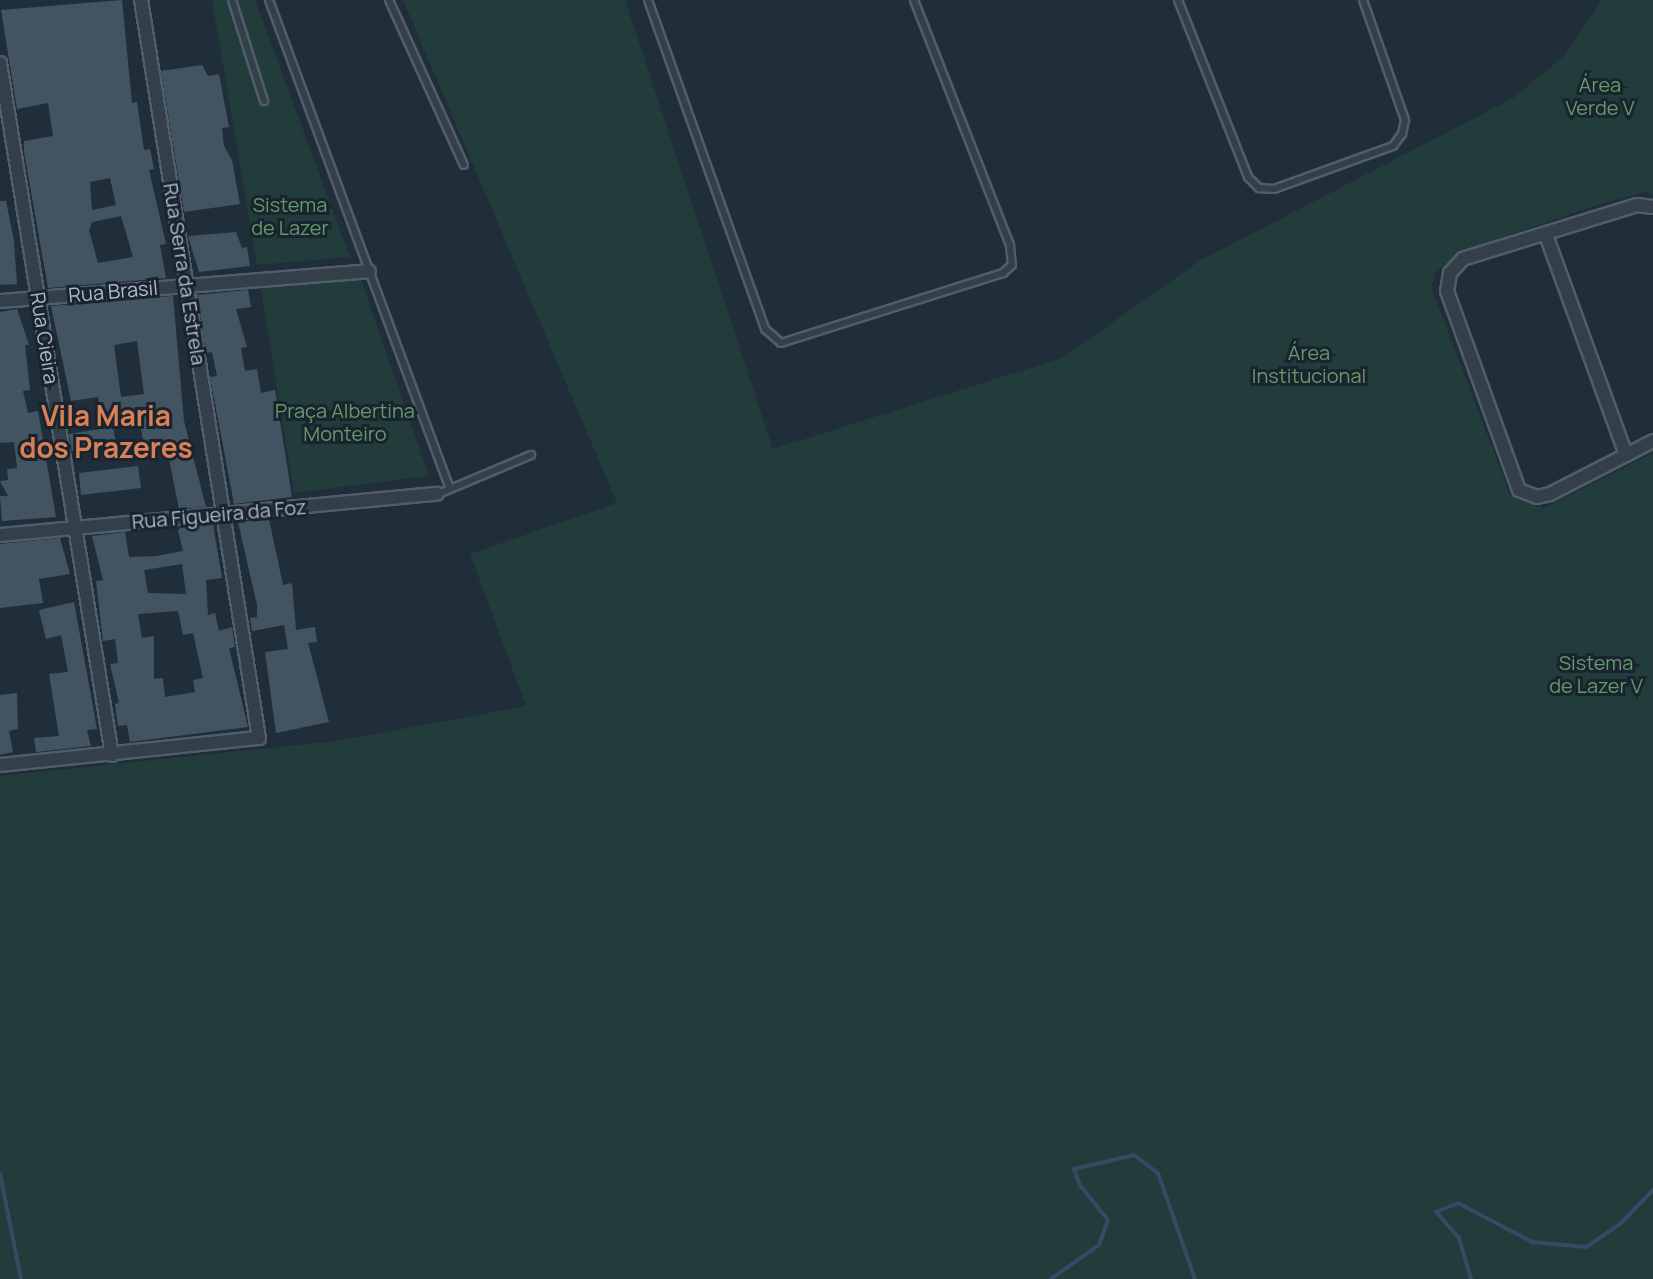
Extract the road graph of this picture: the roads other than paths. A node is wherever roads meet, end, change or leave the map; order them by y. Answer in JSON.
{"nodes":[{"id":1,"x":141,"y":0,"type":"edge"},
{"id":2,"x":232,"y":0,"type":"edge"},
{"id":3,"x":269,"y":0,"type":"edge"},
{"id":4,"x":389,"y":0,"type":"edge"},
{"id":5,"x":648,"y":0,"type":"edge"},
{"id":6,"x":914,"y":0,"type":"edge"},
{"id":7,"x":1178,"y":0,"type":"edge"},
{"id":8,"x":1363,"y":0,"type":"edge"},
{"id":9,"x":0,"y":63,"type":"edge"},
{"id":10,"x":264,"y":101,"type":"dead end"},
{"id":11,"x":464,"y":165,"type":"dead end"},
{"id":12,"x":1653,"y":207,"type":"edge"},
{"id":13,"x":1546,"y":235,"type":"junction"},
{"id":14,"x":369,"y":271,"type":"junction"},
{"id":15,"x":187,"y":286,"type":"junction"},
{"id":16,"x":38,"y":297,"type":"junction"},
{"id":17,"x":0,"y":301,"type":"edge"},
{"id":18,"x":1653,"y":441,"type":"edge"},
{"id":19,"x":531,"y":455,"type":"dead end"},
{"id":20,"x":1626,"y":455,"type":"junction"},
{"id":21,"x":450,"y":489,"type":"junction"},
{"id":22,"x":437,"y":494,"type":"joint"},
{"id":23,"x":223,"y":514,"type":"junction"},
{"id":24,"x":75,"y":528,"type":"junction"},
{"id":25,"x":0,"y":535,"type":"edge"},
{"id":26,"x":112,"y":755,"type":"junction"},
{"id":27,"x":0,"y":765,"type":"edge"}],
"edges":[{"from":1,"to":15,"type":"street","name":"Rua Serra da Estrela"},
{"from":2,"to":10,"type":"lane"},
{"from":3,"to":14,"type":"lane"},
{"from":4,"to":11,"type":"lane"},
{"from":5,"to":6,"type":"lane"},
{"from":7,"to":8,"type":"lane"},
{"from":9,"to":16,"type":"street","name":"Rua Cieira"},
{"from":12,"to":13,"type":"street"},
{"from":13,"to":20,"type":"street"},
{"from":13,"to":20,"type":"street"},
{"from":14,"to":15,"type":"street","name":"Rua Brasil"},
{"from":14,"to":21,"type":"lane"},
{"from":15,"to":16,"type":"street","name":"Rua Brasil"},
{"from":15,"to":23,"type":"street","name":"Rua Serra da Estrela"},
{"from":16,"to":17,"type":"street","name":"Rua Brasil"},
{"from":16,"to":24,"type":"street","name":"Rua Cieira"},
{"from":18,"to":20,"type":"street"},
{"from":19,"to":21,"type":"lane"},
{"from":21,"to":22,"type":"lane"},
{"from":22,"to":23,"type":"street","name":"Rua Figueira da Foz"},
{"from":23,"to":24,"type":"street","name":"Rua Figueira da Foz"},
{"from":23,"to":26,"type":"street","name":"Rua Serra da Estrela"},
{"from":24,"to":25,"type":"street","name":"Rua Figueira da Foz"},
{"from":24,"to":26,"type":"street","name":"Rua Cieira"},
{"from":26,"to":27,"type":"street"}]}
